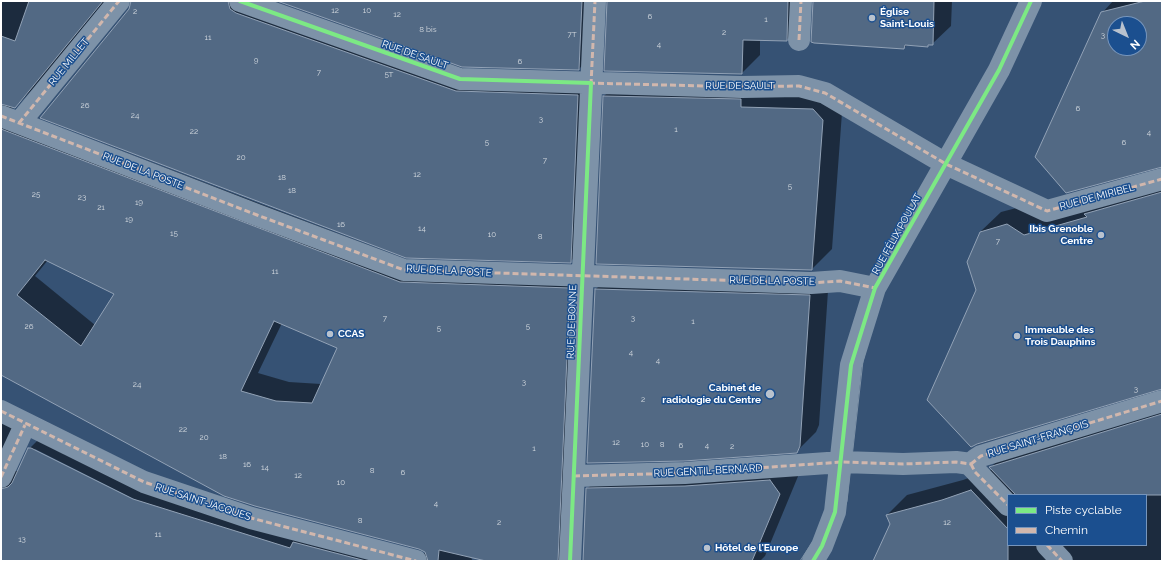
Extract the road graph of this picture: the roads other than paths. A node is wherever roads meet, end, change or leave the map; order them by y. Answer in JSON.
{"nodes":[{"id":1,"x":119,"y":1,"type":"edge"},
{"id":2,"x":240,"y":1,"type":"edge"},
{"id":3,"x":595,"y":1,"type":"edge"},
{"id":4,"x":801,"y":1,"type":"edge"},
{"id":5,"x":1031,"y":1,"type":"edge"},
{"id":6,"x":799,"y":40,"type":"dead end"},
{"id":7,"x":591,"y":83,"type":"junction"},
{"id":8,"x":10,"y":119,"type":"edge"},
{"id":9,"x":946,"y":164,"type":"junction"},
{"id":10,"x":1162,"y":179,"type":"edge"},
{"id":11,"x":582,"y":276,"type":"junction"},
{"id":12,"x":876,"y":288,"type":"junction"},
{"id":13,"x":1162,"y":401,"type":"edge"},
{"id":14,"x":1,"y":411,"type":"edge"},
{"id":15,"x":25,"y":425,"type":"junction"},
{"id":16,"x":842,"y":462,"type":"junction"},
{"id":17,"x":971,"y":464,"type":"junction"},
{"id":18,"x":574,"y":476,"type":"junction"},
{"id":19,"x":1,"y":477,"type":"edge"},
{"id":20,"x":1007,"y":504,"type":"edge"},
{"id":21,"x":1048,"y":546,"type":"edge"},
{"id":22,"x":416,"y":561,"type":"edge"},
{"id":23,"x":570,"y":561,"type":"edge"},
{"id":24,"x":813,"y":561,"type":"edge"},
{"id":25,"x":1062,"y":561,"type":"edge"}],
"edges":[{"from":1,"to":8,"type":"street","name":"RUE MILLET"},
{"from":2,"to":7,"type":"street","name":"RUE DE SAULT"},
{"from":3,"to":7,"type":"street","name":"RUE DE BONNE"},
{"from":4,"to":6,"type":"street"},
{"from":5,"to":9,"type":"street","name":"RUE FÉLIX POULAT"},
{"from":7,"to":9,"type":"street","name":"RUE DE SAULT"},
{"from":7,"to":11,"type":"street","name":"RUE DE BONNE"},
{"from":8,"to":11,"type":"street","name":"RUE DE LA POSTE"},
{"from":9,"to":10,"type":"street","name":"RUE DE MIRIBEL"},
{"from":9,"to":12,"type":"street","name":"RUE FÉLIX POULAT"},
{"from":11,"to":12,"type":"street","name":"RUE DE LA POSTE"},
{"from":11,"to":18,"type":"street","name":"RUE DE BONNE"},
{"from":12,"to":16,"type":"street","name":"RUE FÉLIX POULAT"},
{"from":13,"to":17,"type":"street","name":"RUE SAINT-FRANÇOIS"},
{"from":14,"to":15,"type":"street","name":"RUE SAINT-JACQUES"},
{"from":15,"to":19,"type":"street"},
{"from":15,"to":22,"type":"street","name":"RUE SAINT-JACQUES"},
{"from":16,"to":17,"type":"street"},
{"from":16,"to":18,"type":"street","name":"RUE GENTIL-BERNARD"},
{"from":16,"to":24,"type":"street","name":"RUE FÉLIX POULAT"},
{"from":17,"to":20,"type":"street"},
{"from":18,"to":23,"type":"street","name":"RUE DE BONNE"},
{"from":21,"to":25,"type":"street"}]}
